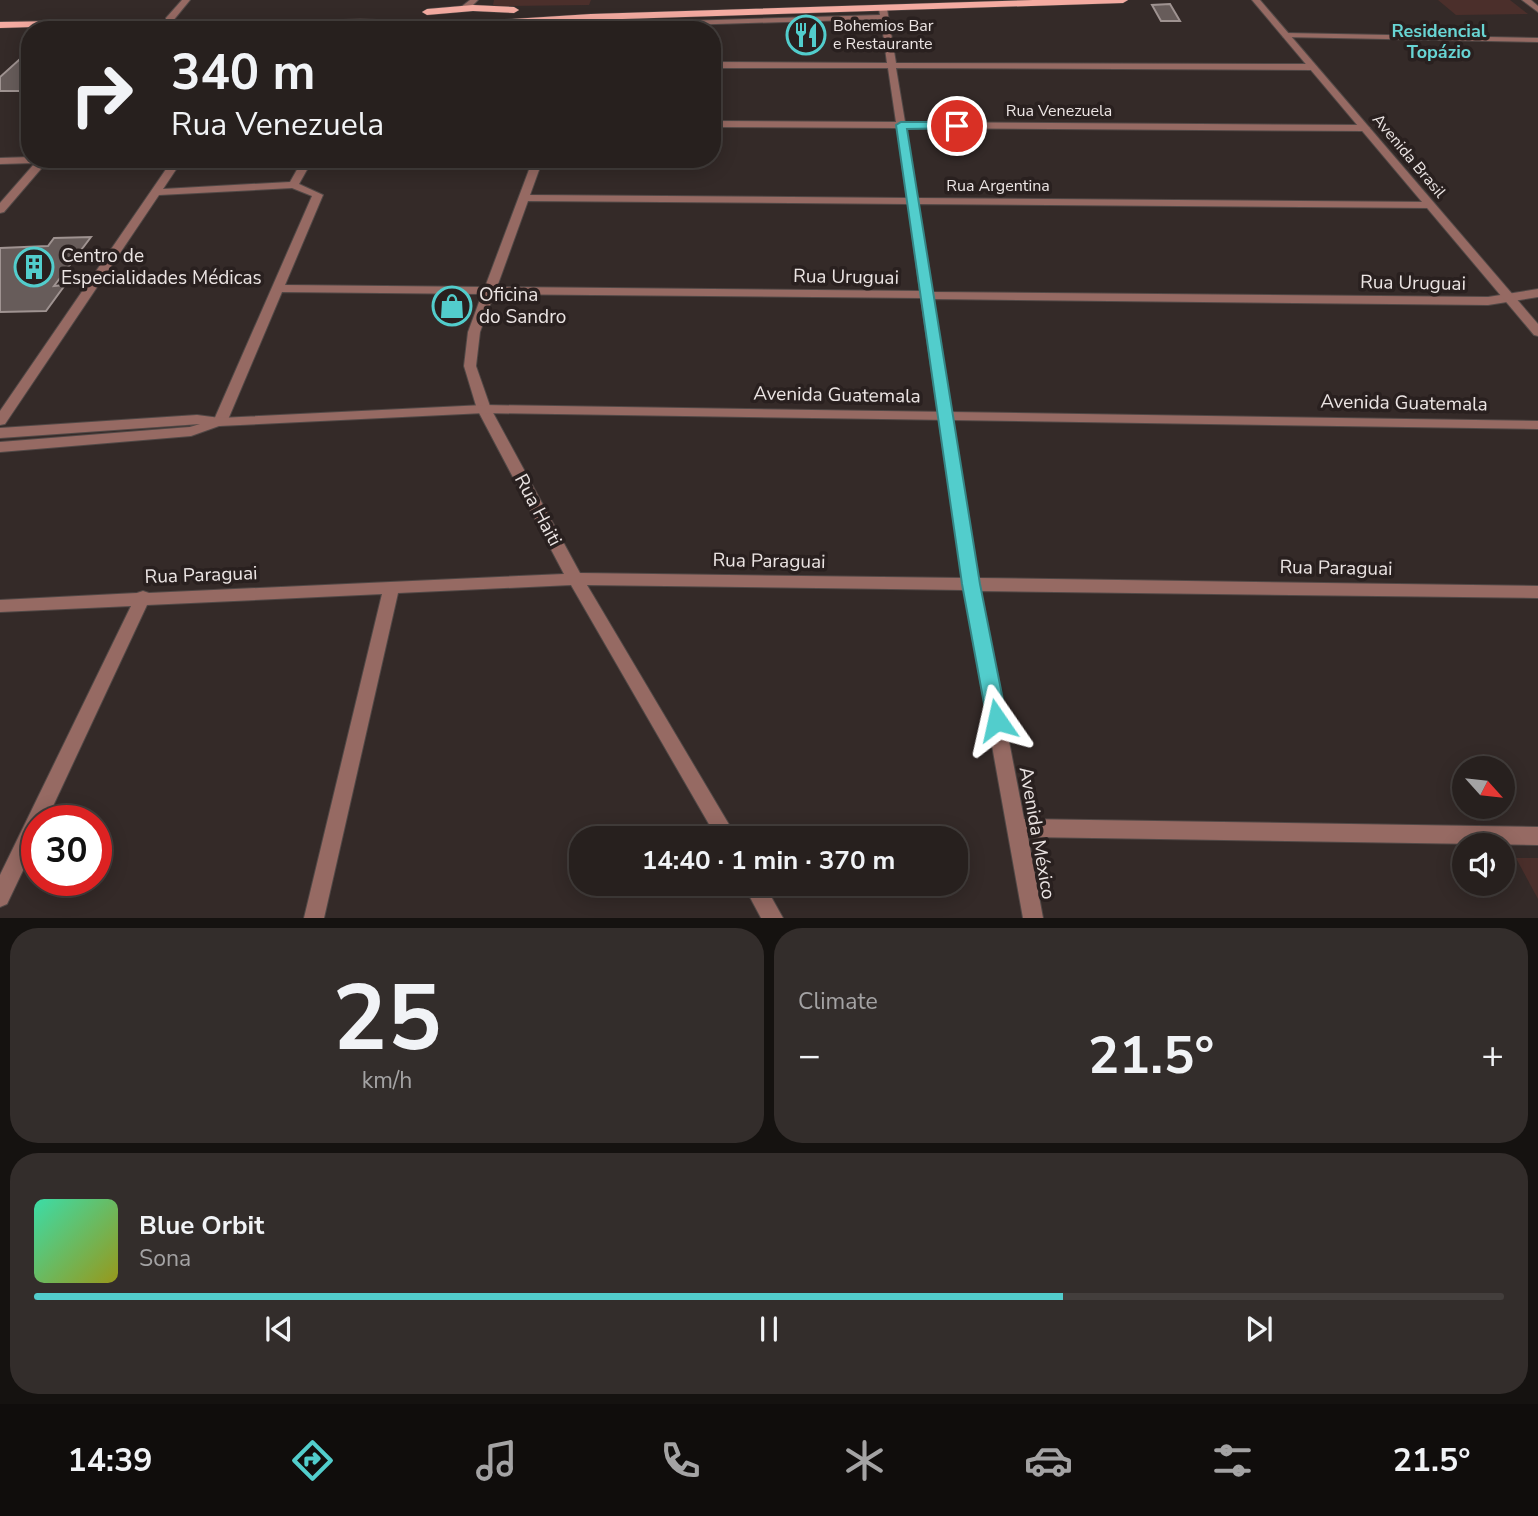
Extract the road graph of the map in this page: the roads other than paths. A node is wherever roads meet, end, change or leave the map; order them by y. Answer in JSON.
{"nodes":[{"id":1,"x":186,"y":0,"type":"edge"},
{"id":2,"x":474,"y":0,"type":"edge"},
{"id":3,"x":907,"y":0,"type":"edge"},
{"id":4,"x":1123,"y":0,"type":"edge"},
{"id":5,"x":1256,"y":0,"type":"edge"},
{"id":6,"x":1526,"y":0,"type":"edge"},
{"id":7,"x":485,"y":6,"type":"edge"},
{"id":8,"x":462,"y":10,"type":"junction"},
{"id":9,"x":1538,"y":10,"type":"edge"},
{"id":10,"x":884,"y":13,"type":"junction"},
{"id":11,"x":169,"y":20,"type":"junction"},
{"id":12,"x":135,"y":21,"type":"edge"},
{"id":13,"x":454,"y":21,"type":"edge"},
{"id":14,"x":488,"y":21,"type":"edge"},
{"id":15,"x":669,"y":21,"type":"edge"},
{"id":16,"x":21,"y":24,"type":"edge"},
{"id":17,"x":0,"y":25,"type":"edge"},
{"id":18,"x":21,"y":31,"type":"edge"},
{"id":19,"x":0,"y":32,"type":"edge"},
{"id":20,"x":1289,"y":39,"type":"junction"},
{"id":21,"x":1538,"y":40,"type":"edge"},
{"id":22,"x":1437,"y":41,"type":"junction"},
{"id":23,"x":1538,"y":46,"type":"edge"},
{"id":24,"x":721,"y":65,"type":"edge"},
{"id":25,"x":892,"y":66,"type":"junction"},
{"id":26,"x":1313,"y":67,"type":"junction"},
{"id":27,"x":721,"y":124,"type":"edge"},
{"id":28,"x":901,"y":125,"type":"junction"},
{"id":29,"x":1364,"y":128,"type":"junction"},
{"id":30,"x":0,"y":161,"type":"edge"},
{"id":31,"x":21,"y":161,"type":"edge"},
{"id":32,"x":36,"y":168,"type":"edge"},
{"id":33,"x":173,"y":168,"type":"edge"},
{"id":34,"x":303,"y":168,"type":"edge"},
{"id":35,"x":535,"y":168,"type":"edge"},
{"id":36,"x":293,"y":185,"type":"junction"},
{"id":37,"x":158,"y":192,"type":"junction"},
{"id":38,"x":524,"y":198,"type":"junction"},
{"id":39,"x":913,"y":201,"type":"junction"},
{"id":40,"x":1430,"y":205,"type":"junction"},
{"id":41,"x":0,"y":209,"type":"edge"},
{"id":42,"x":280,"y":288,"type":"junction"},
{"id":43,"x":489,"y":291,"type":"junction"},
{"id":44,"x":1538,"y":293,"type":"edge"},
{"id":45,"x":928,"y":295,"type":"junction"},
{"id":46,"x":1508,"y":298,"type":"junction"},
{"id":47,"x":1538,"y":332,"type":"edge"},
{"id":48,"x":484,"y":409,"type":"junction"},
{"id":49,"x":946,"y":416,"type":"junction"},
{"id":50,"x":0,"y":421,"type":"edge"},
{"id":51,"x":220,"y":422,"type":"junction"},
{"id":52,"x":1538,"y":425,"type":"edge"},
{"id":53,"x":0,"y":433,"type":"edge"},
{"id":54,"x":0,"y":447,"type":"edge"},
{"id":55,"x":575,"y":579,"type":"junction"},
{"id":56,"x":971,"y":584,"type":"junction"},
{"id":57,"x":391,"y":589,"type":"junction"},
{"id":58,"x":1538,"y":592,"type":"edge"},
{"id":59,"x":143,"y":597,"type":"junction"},
{"id":60,"x":0,"y":606,"type":"edge"},
{"id":61,"x":720,"y":826,"type":"edge"},
{"id":62,"x":1017,"y":828,"type":"junction"},
{"id":63,"x":1538,"y":836,"type":"edge"},
{"id":64,"x":760,"y":896,"type":"edge"},
{"id":65,"x":0,"y":897,"type":"edge"},
{"id":66,"x":314,"y":918,"type":"edge"},
{"id":67,"x":773,"y":918,"type":"edge"},
{"id":68,"x":1033,"y":918,"type":"edge"}],
"edges":[{"from":1,"to":11,"type":"street"},
{"from":2,"to":8,"type":"street"},
{"from":3,"to":7,"type":"main road"},
{"from":4,"to":10,"type":"main road"},
{"from":5,"to":20,"type":"street","name":"Avenida Brasil"},
{"from":6,"to":9,"type":"street"},
{"from":7,"to":8,"type":"main road"},
{"from":7,"to":14,"type":"main road"},
{"from":8,"to":11,"type":"main road"},
{"from":8,"to":13,"type":"main road"},
{"from":10,"to":15,"type":"main road"},
{"from":10,"to":25,"type":"street","name":"Avenida México"},
{"from":11,"to":12,"type":"main road"},
{"from":16,"to":17,"type":"main road"},
{"from":18,"to":19,"type":"main road"},
{"from":20,"to":22,"type":"street"},
{"from":20,"to":22,"type":"street"},
{"from":20,"to":26,"type":"street","name":"Avenida Brasil"},
{"from":21,"to":22,"type":"street"},
{"from":22,"to":23,"type":"street"},
{"from":24,"to":25,"type":"street"},
{"from":25,"to":26,"type":"street"},
{"from":25,"to":28,"type":"street","name":"Avenida México"},
{"from":26,"to":29,"type":"street","name":"Avenida Brasil"},
{"from":27,"to":28,"type":"street","name":"Rua Venezuela"},
{"from":28,"to":29,"type":"street","name":"Rua Venezuela"},
{"from":28,"to":39,"type":"street","name":"Avenida México"},
{"from":29,"to":40,"type":"street","name":"Avenida Brasil"},
{"from":30,"to":31,"type":"street"},
{"from":32,"to":41,"type":"street"},
{"from":33,"to":37,"type":"street"},
{"from":34,"to":36,"type":"street"},
{"from":35,"to":38,"type":"street","name":"Rua Haiti"},
{"from":36,"to":37,"type":"street"},
{"from":36,"to":42,"type":"street"},
{"from":37,"to":50,"type":"street"},
{"from":38,"to":39,"type":"street","name":"Rua Argentina"},
{"from":38,"to":43,"type":"street","name":"Rua Haiti"},
{"from":39,"to":40,"type":"street","name":"Rua Argentina"},
{"from":39,"to":45,"type":"street","name":"Avenida México"},
{"from":40,"to":46,"type":"street","name":"Avenida Brasil"},
{"from":42,"to":43,"type":"street","name":"Rua Uruguai"},
{"from":42,"to":51,"type":"street"},
{"from":43,"to":45,"type":"street","name":"Rua Uruguai"},
{"from":43,"to":48,"type":"street","name":"Rua Haiti"},
{"from":44,"to":46,"type":"street","name":"Rua Uruguai"},
{"from":45,"to":46,"type":"street","name":"Rua Uruguai"},
{"from":45,"to":49,"type":"street","name":"Avenida México"},
{"from":46,"to":47,"type":"street","name":"Avenida Brasil"},
{"from":48,"to":49,"type":"street","name":"Avenida Guatemala"},
{"from":48,"to":51,"type":"street","name":"Avenida Guatemala"},
{"from":48,"to":55,"type":"street","name":"Rua Haiti"},
{"from":49,"to":52,"type":"street","name":"Avenida Guatemala"},
{"from":49,"to":56,"type":"street","name":"Avenida México"},
{"from":51,"to":53,"type":"street"},
{"from":51,"to":54,"type":"street"},
{"from":55,"to":56,"type":"street","name":"Rua Paraguai"},
{"from":55,"to":57,"type":"street","name":"Rua Paraguai"},
{"from":55,"to":61,"type":"street","name":"Rua Haiti"},
{"from":56,"to":58,"type":"street","name":"Rua Paraguai"},
{"from":56,"to":62,"type":"street","name":"Avenida México"},
{"from":57,"to":59,"type":"street","name":"Rua Paraguai"},
{"from":57,"to":66,"type":"street"},
{"from":59,"to":60,"type":"street","name":"Rua Paraguai"},
{"from":59,"to":65,"type":"street"},
{"from":62,"to":63,"type":"street"},
{"from":62,"to":68,"type":"street","name":"Avenida México"},
{"from":64,"to":67,"type":"street"}]}
